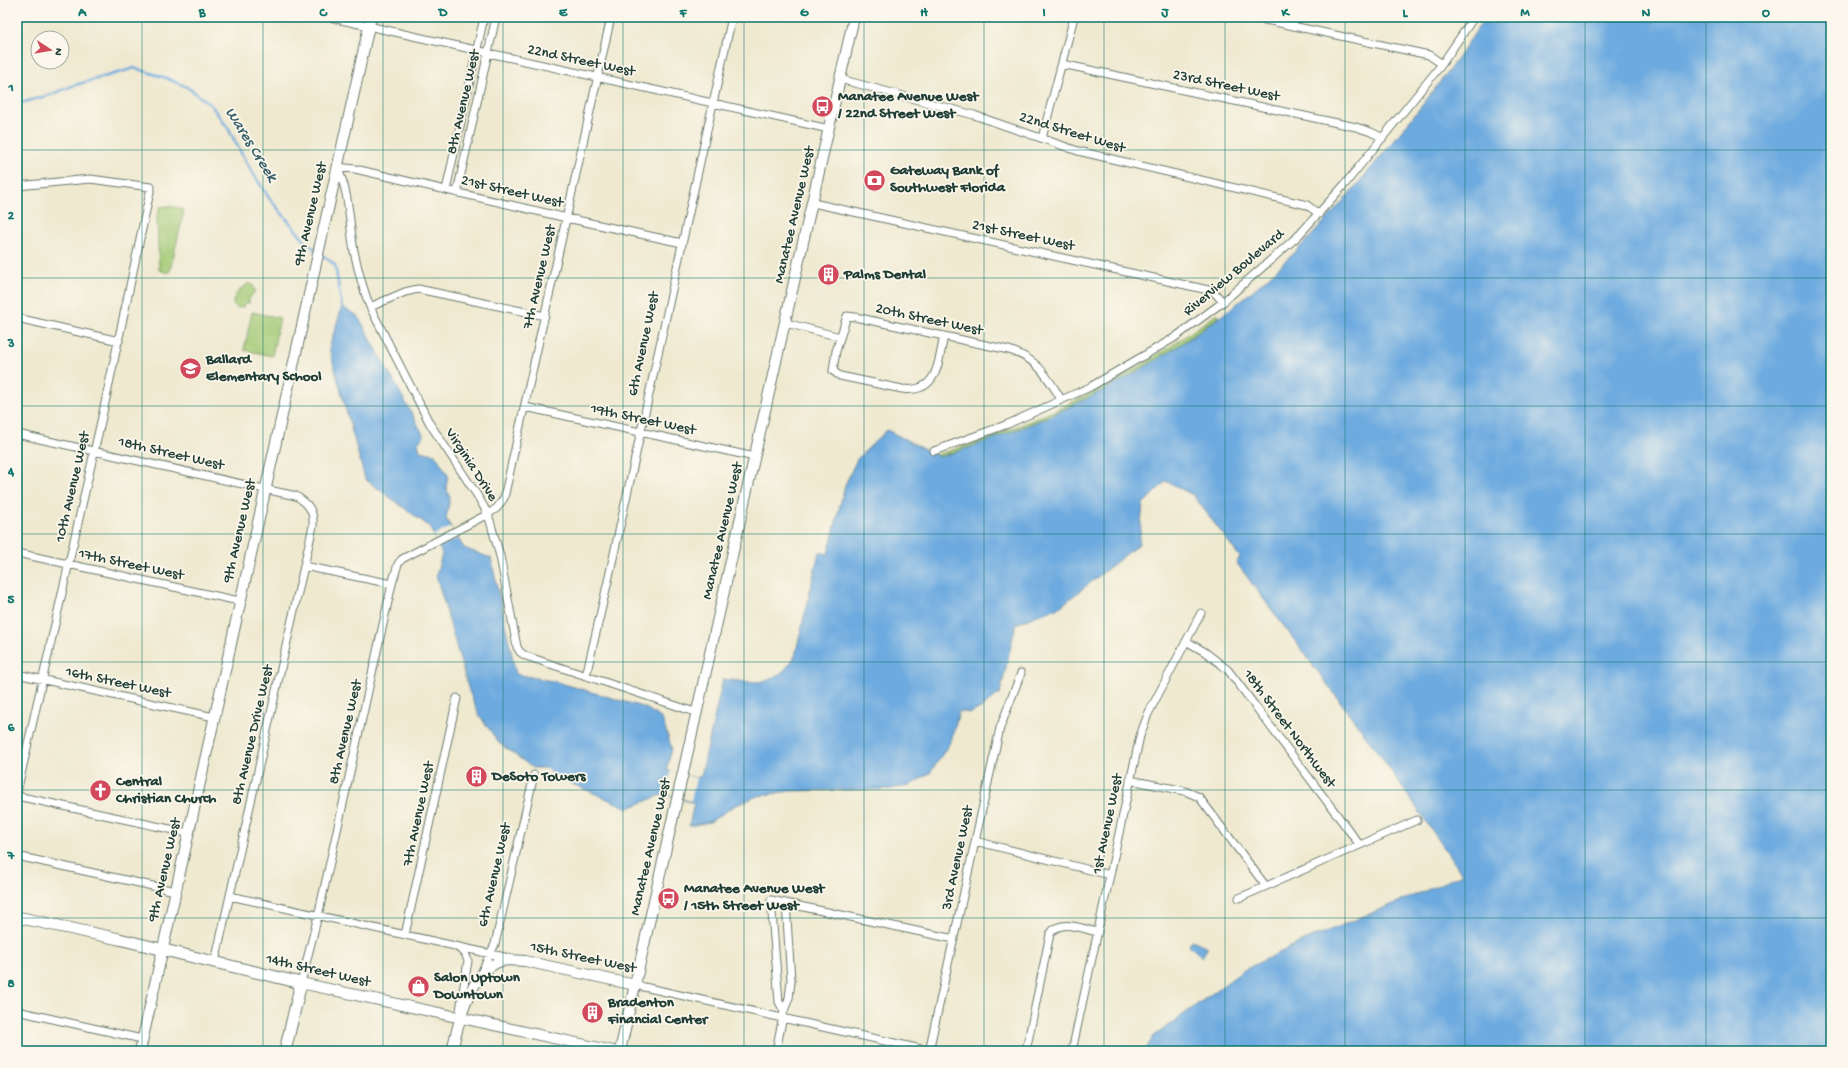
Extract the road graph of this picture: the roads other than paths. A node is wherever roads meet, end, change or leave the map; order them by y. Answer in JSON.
{"nodes":[{"id":1,"x":328,"y":17,"type":"edge"},
{"id":2,"x":484,"y":17,"type":"edge"},
{"id":3,"x":496,"y":17,"type":"edge"},
{"id":4,"x":611,"y":17,"type":"edge"},
{"id":5,"x":732,"y":17,"type":"edge"},
{"id":6,"x":854,"y":17,"type":"edge"},
{"id":7,"x":1074,"y":17,"type":"edge"},
{"id":8,"x":1251,"y":17,"type":"edge"},
{"id":9,"x":1474,"y":17,"type":"edge"},
{"id":10,"x":370,"y":22,"type":"edge"},
{"id":11,"x":477,"y":50,"type":"junction"},
{"id":12,"x":488,"y":54,"type":"junction"},
{"id":13,"x":1062,"y":64,"type":"junction"},
{"id":14,"x":1442,"y":64,"type":"junction"},
{"id":15,"x":598,"y":78,"type":"junction"},
{"id":16,"x":840,"y":79,"type":"junction"},
{"id":17,"x":713,"y":104,"type":"junction"},
{"id":18,"x":829,"y":130,"type":"junction"},
{"id":19,"x":1042,"y":138,"type":"junction"},
{"id":20,"x":1383,"y":138,"type":"junction"},
{"id":21,"x":337,"y":167,"type":"junction"},
{"id":22,"x":17,"y":186,"type":"edge"},
{"id":23,"x":446,"y":190,"type":"junction"},
{"id":24,"x":457,"y":192,"type":"junction"},
{"id":25,"x":813,"y":203,"type":"junction"},
{"id":26,"x":1319,"y":214,"type":"junction"},
{"id":27,"x":567,"y":218,"type":"junction"},
{"id":28,"x":682,"y":243,"type":"junction"},
{"id":29,"x":1223,"y":302,"type":"junction"},
{"id":30,"x":370,"y":307,"type":"junction"},
{"id":31,"x":545,"y":316,"type":"junction"},
{"id":32,"x":17,"y":318,"type":"edge"},
{"id":33,"x":786,"y":323,"type":"junction"},
{"id":34,"x":944,"y":336,"type":"junction"},
{"id":35,"x":840,"y":337,"type":"junction"},
{"id":36,"x":119,"y":341,"type":"junction"},
{"id":37,"x":1062,"y":399,"type":"junction"},
{"id":38,"x":525,"y":408,"type":"junction"},
{"id":39,"x":641,"y":432,"type":"junction"},
{"id":40,"x":17,"y":434,"type":"edge"},
{"id":41,"x":94,"y":451,"type":"junction"},
{"id":42,"x":934,"y":451,"type":"dead end"},
{"id":43,"x":756,"y":458,"type":"junction"},
{"id":44,"x":265,"y":488,"type":"junction"},
{"id":45,"x":313,"y":512,"type":"joint"},
{"id":46,"x":488,"y":514,"type":"junction"},
{"id":47,"x":468,"y":525,"type":"joint"},
{"id":48,"x":17,"y":553,"type":"edge"},
{"id":49,"x":68,"y":564,"type":"junction"},
{"id":50,"x":304,"y":566,"type":"junction"},
{"id":51,"x":392,"y":584,"type":"junction"},
{"id":52,"x":239,"y":601,"type":"junction"},
{"id":53,"x":1201,"y":613,"type":"dead end"},
{"id":54,"x":1186,"y":641,"type":"junction"},
{"id":55,"x":1021,"y":673,"type":"dead end"},
{"id":56,"x":17,"y":674,"type":"edge"},
{"id":57,"x":586,"y":676,"type":"junction"},
{"id":58,"x":43,"y":680,"type":"junction"},
{"id":59,"x":457,"y":698,"type":"dead end"},
{"id":60,"x":698,"y":712,"type":"junction"},
{"id":61,"x":214,"y":717,"type":"junction"},
{"id":62,"x":534,"y":775,"type":"dead end"},
{"id":63,"x":1130,"y":780,"type":"junction"},
{"id":64,"x":17,"y":792,"type":"edge"},
{"id":65,"x":17,"y":796,"type":"edge"},
{"id":66,"x":1417,"y":820,"type":"dead end"},
{"id":67,"x":188,"y":833,"type":"junction"},
{"id":68,"x":975,"y":840,"type":"junction"},
{"id":69,"x":1360,"y":844,"type":"junction"},
{"id":70,"x":17,"y":856,"type":"edge"},
{"id":71,"x":1110,"y":875,"type":"junction"},
{"id":72,"x":1265,"y":885,"type":"junction"},
{"id":73,"x":176,"y":891,"type":"junction"},
{"id":74,"x":230,"y":896,"type":"junction"},
{"id":75,"x":1239,"y":898,"type":"dead end"},
{"id":76,"x":779,"y":901,"type":"junction"},
{"id":77,"x":318,"y":916,"type":"junction"},
{"id":78,"x":17,"y":917,"type":"edge"},
{"id":79,"x":1098,"y":932,"type":"junction"},
{"id":80,"x":405,"y":935,"type":"junction"},
{"id":81,"x":954,"y":939,"type":"junction"},
{"id":82,"x":452,"y":945,"type":"junction"},
{"id":83,"x":162,"y":949,"type":"junction"},
{"id":84,"x":490,"y":954,"type":"junction"},
{"id":85,"x":525,"y":961,"type":"junction"},
{"id":86,"x":215,"y":962,"type":"junction"},
{"id":87,"x":479,"y":979,"type":"junction"},
{"id":88,"x":301,"y":983,"type":"junction"},
{"id":89,"x":635,"y":985,"type":"junction"},
{"id":90,"x":17,"y":1011,"type":"edge"},
{"id":91,"x":783,"y":1014,"type":"junction"},
{"id":92,"x":460,"y":1018,"type":"junction"},
{"id":93,"x":142,"y":1039,"type":"junction"},
{"id":94,"x":894,"y":1043,"type":"junction"},
{"id":95,"x":140,"y":1051,"type":"edge"},
{"id":96,"x":285,"y":1051,"type":"edge"},
{"id":97,"x":452,"y":1051,"type":"edge"},
{"id":98,"x":613,"y":1051,"type":"edge"},
{"id":99,"x":620,"y":1051,"type":"edge"},
{"id":100,"x":776,"y":1051,"type":"edge"},
{"id":101,"x":892,"y":1051,"type":"edge"},
{"id":102,"x":929,"y":1051,"type":"edge"},
{"id":103,"x":1026,"y":1051,"type":"edge"},
{"id":104,"x":1072,"y":1051,"type":"edge"}],
"edges":[{"from":1,"to":10,"type":"street","name":"22nd Street West"},
{"from":2,"to":11,"type":"street","name":"8th Avenue West"},
{"from":3,"to":12,"type":"street","name":"8th Avenue West"},
{"from":4,"to":15,"type":"street","name":"7th Avenue West"},
{"from":5,"to":17,"type":"street","name":"6th Avenue West"},
{"from":6,"to":16,"type":"main road","name":"Manatee Avenue West"},
{"from":7,"to":13,"type":"street"},
{"from":8,"to":14,"type":"street"},
{"from":9,"to":14,"type":"street","name":"Riverview Boulevard"},
{"from":10,"to":11,"type":"street","name":"22nd Street West"},
{"from":10,"to":21,"type":"main road","name":"9th Avenue West"},
{"from":11,"to":12,"type":"street","name":"22nd Street West"},
{"from":11,"to":23,"type":"street","name":"8th Avenue West"},
{"from":12,"to":15,"type":"street","name":"22nd Street West"},
{"from":12,"to":24,"type":"street","name":"8th Avenue West"},
{"from":13,"to":19,"type":"street"},
{"from":13,"to":20,"type":"street","name":"23rd Street West"},
{"from":14,"to":20,"type":"street","name":"Riverview Boulevard"},
{"from":15,"to":17,"type":"street","name":"22nd Street West"},
{"from":15,"to":27,"type":"street","name":"7th Avenue West"},
{"from":16,"to":18,"type":"main road","name":"Manatee Avenue West"},
{"from":16,"to":19,"type":"street","name":"22nd Street West"},
{"from":17,"to":18,"type":"street","name":"22nd Street West"},
{"from":17,"to":28,"type":"street","name":"6th Avenue West"},
{"from":18,"to":25,"type":"main road","name":"Manatee Avenue West"},
{"from":19,"to":26,"type":"street","name":"22nd Street West"},
{"from":20,"to":26,"type":"street","name":"Riverview Boulevard"},
{"from":21,"to":23,"type":"street","name":"21st Street West"},
{"from":21,"to":30,"type":"street","name":"Virginia Drive"},
{"from":21,"to":44,"type":"main road","name":"9th Avenue West"},
{"from":22,"to":36,"type":"street","name":"10th Avenue West"},
{"from":23,"to":24,"type":"street","name":"21st Street West"},
{"from":24,"to":27,"type":"street","name":"21st Street West"},
{"from":25,"to":29,"type":"street","name":"21st Street West"},
{"from":25,"to":33,"type":"main road","name":"Manatee Avenue West"},
{"from":26,"to":29,"type":"street","name":"Riverview Boulevard"},
{"from":27,"to":28,"type":"street","name":"21st Street West"},
{"from":27,"to":31,"type":"street","name":"7th Avenue West"},
{"from":28,"to":39,"type":"street","name":"6th Avenue West"},
{"from":29,"to":37,"type":"street","name":"Riverview Boulevard"},
{"from":30,"to":31,"type":"street"},
{"from":30,"to":46,"type":"street","name":"Virginia Drive"},
{"from":31,"to":38,"type":"street","name":"7th Avenue West"},
{"from":32,"to":36,"type":"street"},
{"from":33,"to":35,"type":"street"},
{"from":33,"to":43,"type":"main road","name":"Manatee Avenue West"},
{"from":34,"to":35,"type":"street","name":"20th Street West"},
{"from":34,"to":35,"type":"street"},
{"from":34,"to":37,"type":"street","name":"20th Street West"},
{"from":36,"to":41,"type":"street","name":"10th Avenue West"},
{"from":37,"to":42,"type":"street","name":"Riverview Boulevard"},
{"from":38,"to":39,"type":"street","name":"19th Street West"},
{"from":38,"to":46,"type":"street","name":"7th Avenue West"},
{"from":39,"to":43,"type":"street","name":"19th Street West"},
{"from":39,"to":57,"type":"street","name":"6th Avenue West"},
{"from":40,"to":41,"type":"street","name":"18th Street West"},
{"from":41,"to":44,"type":"street","name":"18th Street West"},
{"from":41,"to":49,"type":"street","name":"10th Avenue West"},
{"from":43,"to":60,"type":"main road","name":"Manatee Avenue West"},
{"from":44,"to":45,"type":"street","name":"18th Street West"},
{"from":44,"to":52,"type":"main road","name":"9th Avenue West"},
{"from":45,"to":50,"type":"street","name":"8th Avenue Drive West"},
{"from":46,"to":47,"type":"street","name":"7th Avenue West"},
{"from":46,"to":57,"type":"street","name":"Virginia Drive"},
{"from":47,"to":51,"type":"street","name":"8th Avenue West"},
{"from":48,"to":49,"type":"street","name":"17th Street West"},
{"from":49,"to":52,"type":"street","name":"17th Street West"},
{"from":49,"to":58,"type":"street","name":"10th Avenue West"},
{"from":50,"to":51,"type":"street"},
{"from":50,"to":74,"type":"street","name":"8th Avenue Drive West"},
{"from":51,"to":77,"type":"street","name":"8th Avenue West"},
{"from":52,"to":61,"type":"main road","name":"9th Avenue West"},
{"from":53,"to":54,"type":"street","name":"1st Avenue West"},
{"from":54,"to":63,"type":"street","name":"1st Avenue West"},
{"from":54,"to":69,"type":"street","name":"18th Street Northwest"},
{"from":55,"to":68,"type":"street","name":"3rd Avenue West"},
{"from":56,"to":58,"type":"street","name":"16th Street West"},
{"from":57,"to":60,"type":"street","name":"Virginia Drive"},
{"from":58,"to":61,"type":"street","name":"16th Street West"},
{"from":58,"to":64,"type":"street","name":"10th Avenue West"},
{"from":59,"to":80,"type":"street","name":"7th Avenue West"},
{"from":60,"to":89,"type":"main road","name":"Manatee Avenue West"},
{"from":61,"to":67,"type":"main road","name":"9th Avenue West"},
{"from":62,"to":84,"type":"street","name":"6th Avenue West"},
{"from":63,"to":71,"type":"street","name":"1st Avenue West"},
{"from":63,"to":72,"type":"street"},
{"from":65,"to":67,"type":"street"},
{"from":66,"to":69,"type":"street"},
{"from":67,"to":73,"type":"main road","name":"9th Avenue West"},
{"from":68,"to":71,"type":"street"},
{"from":68,"to":81,"type":"street","name":"3rd Avenue West"},
{"from":69,"to":72,"type":"street"},
{"from":70,"to":73,"type":"street"},
{"from":71,"to":79,"type":"street","name":"1st Avenue West"},
{"from":72,"to":75,"type":"street"},
{"from":73,"to":83,"type":"main road","name":"9th Avenue West"},
{"from":74,"to":77,"type":"street","name":"15th Street West"},
{"from":74,"to":86,"type":"street","name":"8th Avenue Drive West"},
{"from":76,"to":81,"type":"street"},
{"from":76,"to":91,"type":"street"},
{"from":76,"to":91,"type":"street"},
{"from":77,"to":80,"type":"street","name":"15th Street West"},
{"from":77,"to":88,"type":"street","name":"8th Avenue West"},
{"from":78,"to":83,"type":"main road","name":"14th Street West"},
{"from":79,"to":103,"type":"street"},
{"from":79,"to":104,"type":"street","name":"1st Avenue West"},
{"from":80,"to":82,"type":"street","name":"15th Street West"},
{"from":81,"to":102,"type":"street","name":"3rd Avenue West"},
{"from":82,"to":84,"type":"street","name":"15th Street West"},
{"from":82,"to":92,"type":"street","name":"6th Avenue West"},
{"from":83,"to":86,"type":"main road","name":"14th Street West"},
{"from":83,"to":93,"type":"main road","name":"9th Avenue West"},
{"from":84,"to":85,"type":"street","name":"15th Street West"},
{"from":84,"to":87,"type":"street","name":"6th Avenue West"},
{"from":85,"to":87,"type":"main road","name":"6th Avenue West"},
{"from":85,"to":89,"type":"main road","name":"15th Street West"},
{"from":86,"to":88,"type":"main road","name":"14th Street West"},
{"from":87,"to":92,"type":"main road","name":"6th Avenue West"},
{"from":88,"to":92,"type":"main road","name":"14th Street West"},
{"from":88,"to":96,"type":"main road"},
{"from":89,"to":91,"type":"street","name":"15th Street West"},
{"from":89,"to":99,"type":"main road","name":"Manatee Avenue West"},
{"from":90,"to":93,"type":"street"},
{"from":91,"to":94,"type":"street","name":"15th Street West"},
{"from":91,"to":100,"type":"street"},
{"from":92,"to":97,"type":"main road","name":"6th Avenue West"},
{"from":92,"to":98,"type":"main road","name":"14th Street West"},
{"from":93,"to":95,"type":"main road","name":"9th Avenue West"},
{"from":94,"to":101,"type":"street"},
{"from":94,"to":102,"type":"street","name":"15th Street West"}]}
